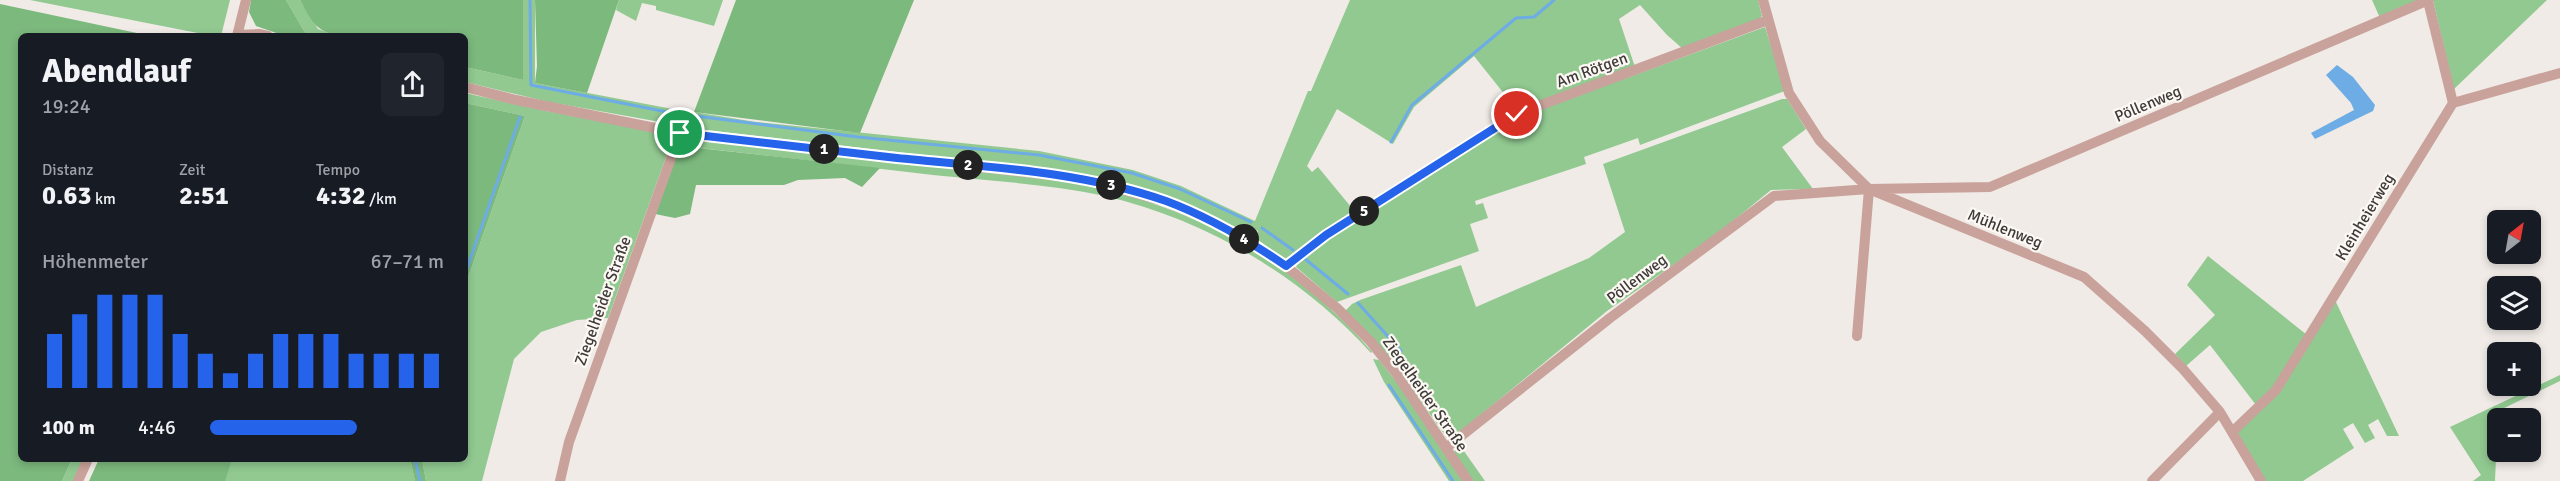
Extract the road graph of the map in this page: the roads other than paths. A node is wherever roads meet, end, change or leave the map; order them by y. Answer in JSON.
{"nodes":[{"id":1,"x":246,"y":0,"type":"edge"},
{"id":2,"x":1763,"y":0,"type":"edge"},
{"id":3,"x":2429,"y":0,"type":"edge"},
{"id":4,"x":1768,"y":20,"type":"junction"},
{"id":5,"x":238,"y":33,"type":"edge"},
{"id":6,"x":2560,"y":73,"type":"edge"},
{"id":7,"x":468,"y":88,"type":"edge"},
{"id":8,"x":2453,"y":103,"type":"junction"},
{"id":9,"x":680,"y":133,"type":"junction"},
{"id":10,"x":1869,"y":189,"type":"junction"},
{"id":11,"x":1286,"y":266,"type":"junction"},
{"id":12,"x":1857,"y":336,"type":"dead end"},
{"id":13,"x":2220,"y":412,"type":"junction"},
{"id":14,"x":2232,"y":432,"type":"junction"},
{"id":15,"x":1446,"y":448,"type":"junction"},
{"id":16,"x":87,"y":462,"type":"edge"},
{"id":17,"x":78,"y":481,"type":"edge"},
{"id":18,"x":560,"y":481,"type":"edge"},
{"id":19,"x":1468,"y":481,"type":"edge"},
{"id":20,"x":2152,"y":481,"type":"edge"},
{"id":21,"x":2261,"y":481,"type":"edge"}],
"edges":[{"from":1,"to":5,"type":"street"},
{"from":2,"to":4,"type":"street","name":"Mühlenweg"},
{"from":3,"to":8,"type":"street"},
{"from":3,"to":10,"type":"street","name":"Pöllenweg"},
{"from":4,"to":10,"type":"street","name":"Mühlenweg"},
{"from":4,"to":11,"type":"street","name":"Am Rötgen"},
{"from":6,"to":8,"type":"street"},
{"from":7,"to":9,"type":"street","name":"Ziegelheider Straße"},
{"from":8,"to":14,"type":"street","name":"Kleinheierweg"},
{"from":9,"to":11,"type":"street","name":"Ziegelheider Straße"},
{"from":9,"to":18,"type":"street","name":"Ziegelheider Straße"},
{"from":10,"to":12,"type":"street"},
{"from":10,"to":13,"type":"street","name":"Mühlenweg"},
{"from":10,"to":15,"type":"street","name":"Pöllenweg"},
{"from":11,"to":15,"type":"street","name":"Ziegelheider Straße"},
{"from":13,"to":14,"type":"street","name":"Mühlenweg"},
{"from":13,"to":20,"type":"street"},
{"from":14,"to":21,"type":"street","name":"Mühlenweg"},
{"from":15,"to":19,"type":"street","name":"Ziegelheider Straße"},
{"from":16,"to":17,"type":"street"}]}
